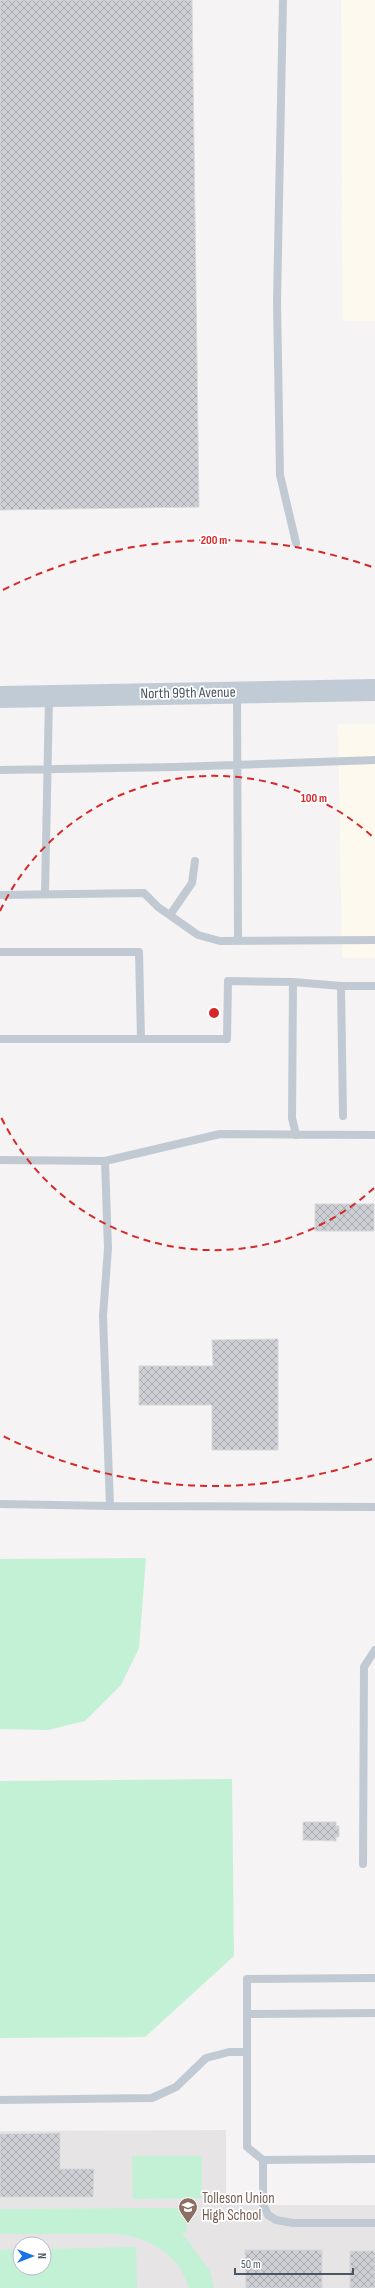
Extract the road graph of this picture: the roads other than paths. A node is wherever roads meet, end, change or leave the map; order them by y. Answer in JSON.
{"nodes":[{"id":1,"x":283,"y":0,"type":"edge"},
{"id":2,"x":296,"y":543,"type":"dead end"},
{"id":3,"x":375,"y":690,"type":"edge"},
{"id":4,"x":238,"y":692,"type":"junction"},
{"id":5,"x":0,"y":696,"type":"edge"},
{"id":6,"x":49,"y":696,"type":"junction"},
{"id":7,"x":375,"y":760,"type":"edge"},
{"id":8,"x":238,"y":765,"type":"junction"},
{"id":9,"x":0,"y":770,"type":"edge"},
{"id":10,"x":47,"y":770,"type":"junction"},
{"id":11,"x":195,"y":861,"type":"dead end"},
{"id":12,"x":45,"y":894,"type":"junction"},
{"id":13,"x":0,"y":895,"type":"edge"},
{"id":14,"x":170,"y":916,"type":"junction"},
{"id":15,"x":375,"y":940,"type":"edge"},
{"id":16,"x":238,"y":941,"type":"junction"},
{"id":17,"x":0,"y":952,"type":"edge"},
{"id":18,"x":293,"y":982,"type":"junction"},
{"id":19,"x":341,"y":986,"type":"junction"},
{"id":20,"x":375,"y":986,"type":"edge"},
{"id":21,"x":0,"y":1039,"type":"edge"},
{"id":22,"x":141,"y":1039,"type":"junction"},
{"id":23,"x":343,"y":1116,"type":"dead end"},
{"id":24,"x":375,"y":1135,"type":"edge"},
{"id":25,"x":296,"y":1136,"type":"junction"},
{"id":26,"x":0,"y":1160,"type":"edge"},
{"id":27,"x":105,"y":1160,"type":"junction"},
{"id":28,"x":0,"y":1504,"type":"edge"},
{"id":29,"x":110,"y":1506,"type":"junction"},
{"id":30,"x":375,"y":1507,"type":"edge"},
{"id":31,"x":375,"y":1650,"type":"edge"},
{"id":32,"x":363,"y":1864,"type":"dead end"},
{"id":33,"x":375,"y":1978,"type":"edge"},
{"id":34,"x":375,"y":2013,"type":"edge"},
{"id":35,"x":247,"y":2014,"type":"junction"},
{"id":36,"x":246,"y":2052,"type":"junction"},
{"id":37,"x":0,"y":2100,"type":"edge"},
{"id":38,"x":375,"y":2159,"type":"edge"},
{"id":39,"x":263,"y":2160,"type":"junction"},
{"id":40,"x":375,"y":2223,"type":"edge"}],
"edges":[{"from":1,"to":2,"type":"lane"},
{"from":3,"to":4,"type":"main road","name":"North 99th Avenue"},
{"from":4,"to":6,"type":"main road","name":"North 99th Avenue"},
{"from":4,"to":8,"type":"lane"},
{"from":5,"to":6,"type":"main road","name":"North 99th Avenue"},
{"from":6,"to":10,"type":"lane"},
{"from":7,"to":8,"type":"lane"},
{"from":8,"to":10,"type":"lane"},
{"from":8,"to":16,"type":"lane"},
{"from":9,"to":10,"type":"lane"},
{"from":10,"to":12,"type":"lane"},
{"from":11,"to":14,"type":"lane"},
{"from":12,"to":13,"type":"lane"},
{"from":12,"to":14,"type":"lane"},
{"from":14,"to":16,"type":"lane"},
{"from":15,"to":16,"type":"lane"},
{"from":17,"to":22,"type":"lane"},
{"from":18,"to":19,"type":"lane"},
{"from":18,"to":22,"type":"lane"},
{"from":18,"to":25,"type":"lane"},
{"from":19,"to":20,"type":"lane"},
{"from":19,"to":23,"type":"lane"},
{"from":21,"to":22,"type":"lane"},
{"from":24,"to":25,"type":"lane"},
{"from":25,"to":27,"type":"lane"},
{"from":26,"to":27,"type":"lane"},
{"from":27,"to":29,"type":"lane"},
{"from":28,"to":29,"type":"lane"},
{"from":29,"to":30,"type":"lane"},
{"from":31,"to":32,"type":"lane"},
{"from":33,"to":35,"type":"lane"},
{"from":34,"to":35,"type":"lane"},
{"from":35,"to":36,"type":"lane"},
{"from":36,"to":37,"type":"lane"},
{"from":36,"to":39,"type":"lane"},
{"from":38,"to":39,"type":"lane"},
{"from":39,"to":40,"type":"lane"}]}
